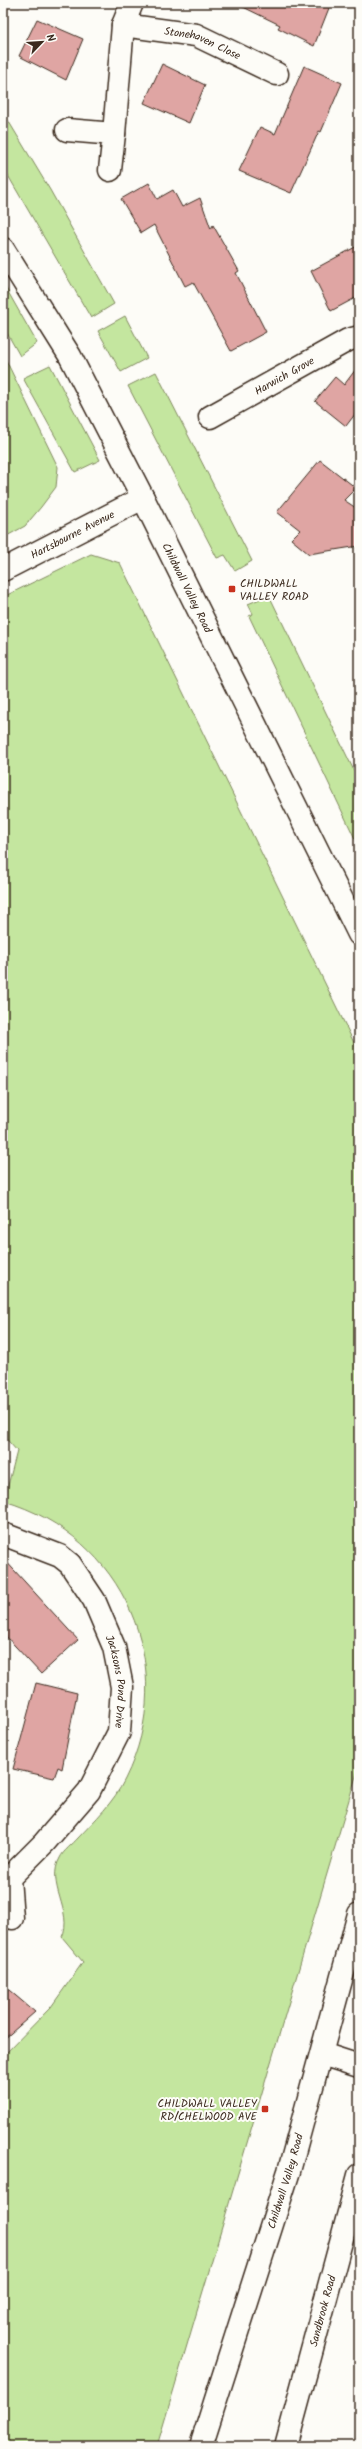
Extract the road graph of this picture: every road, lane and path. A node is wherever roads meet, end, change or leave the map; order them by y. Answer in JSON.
{"nodes":[{"id":1,"x":132,"y":3,"type":"edge"},
{"id":2,"x":124,"y":25,"type":"junction"},
{"id":3,"x":277,"y":74,"type":"dead end"},
{"id":4,"x":67,"y":130,"type":"dead end"},
{"id":5,"x":114,"y":134,"type":"junction"},
{"id":6,"x":110,"y":170,"type":"dead end"},
{"id":7,"x":3,"y":249,"type":"edge"},
{"id":8,"x":359,"y":337,"type":"edge"},
{"id":9,"x":210,"y":417,"type":"dead end"},
{"id":10,"x":143,"y":498,"type":"junction"},
{"id":11,"x":3,"y":570,"type":"edge"},
{"id":12,"x":359,"y":934,"type":"edge"},
{"id":13,"x":3,"y":1534,"type":"edge"},
{"id":14,"x":359,"y":1914,"type":"edge"},
{"id":15,"x":12,"y":1918,"type":"dead end"},
{"id":16,"x":322,"y":2054,"type":"junction"},
{"id":17,"x":359,"y":2066,"type":"edge"},
{"id":18,"x":359,"y":2175,"type":"edge"},
{"id":19,"x":201,"y":2446,"type":"edge"},
{"id":20,"x":286,"y":2446,"type":"edge"}],
"edges":[{"from":1,"to":2,"type":"street"},
{"from":2,"to":3,"type":"street","name":"Stonehaven Close"},
{"from":2,"to":5,"type":"street"},
{"from":4,"to":5,"type":"street"},
{"from":5,"to":6,"type":"street"},
{"from":7,"to":10,"type":"street","name":"Childwall Valley Road"},
{"from":8,"to":9,"type":"street","name":"Harwich Grove"},
{"from":10,"to":11,"type":"street","name":"Hartsbourne Avenue"},
{"from":10,"to":12,"type":"street","name":"Childwall Valley Road"},
{"from":13,"to":15,"type":"street","name":"Jacksons Pond Drive"},
{"from":14,"to":16,"type":"street","name":"Childwall Valley Road"},
{"from":16,"to":17,"type":"street"},
{"from":16,"to":19,"type":"street","name":"Childwall Valley Road"},
{"from":18,"to":20,"type":"street","name":"Sandbrook Road"}]}
